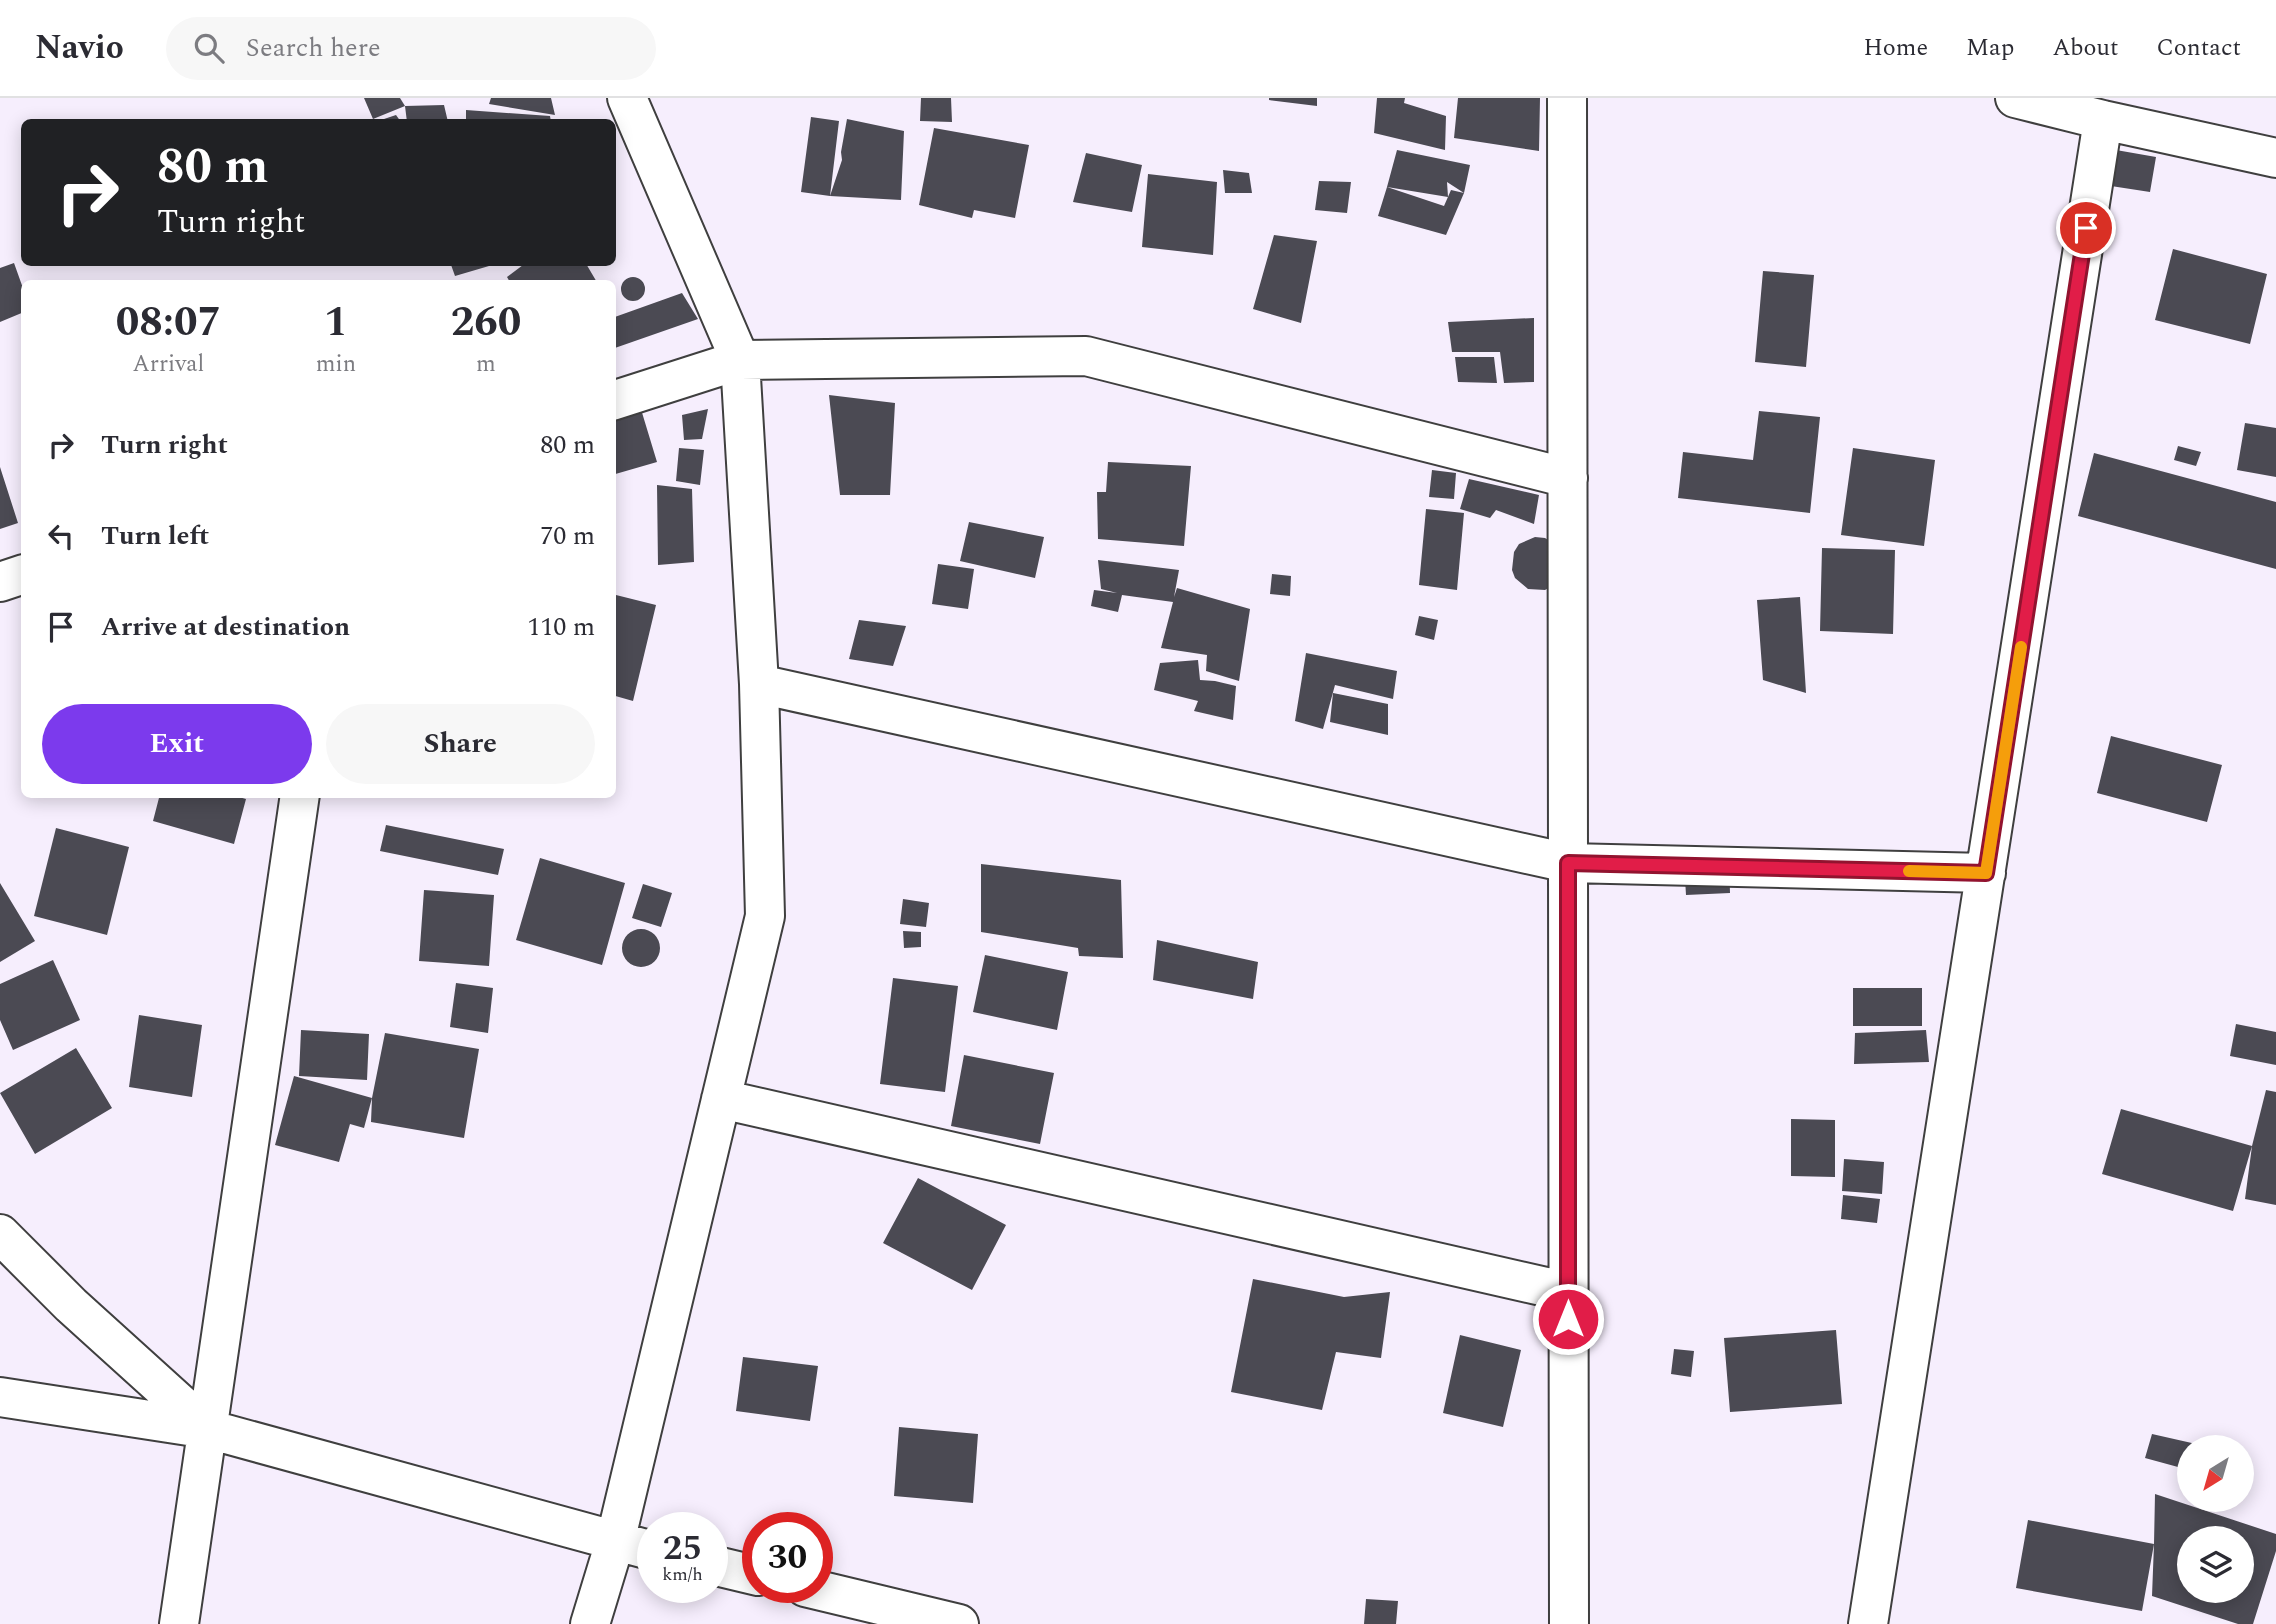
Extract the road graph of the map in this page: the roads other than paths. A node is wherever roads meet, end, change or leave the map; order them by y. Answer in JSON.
{"nodes":[{"id":1,"x":627,"y":98,"type":"edge"},
{"id":2,"x":1567,"y":98,"type":"edge"},
{"id":3,"x":2015,"y":98,"type":"edge"},
{"id":4,"x":2103,"y":120,"type":"junction"},
{"id":5,"x":2276,"y":159,"type":"edge"},
{"id":6,"x":740,"y":360,"type":"junction"},
{"id":7,"x":616,"y":400,"type":"edge"},
{"id":8,"x":1567,"y":478,"type":"junction"},
{"id":9,"x":21,"y":575,"type":"edge"},
{"id":10,"x":0,"y":582,"type":"edge"},
{"id":11,"x":759,"y":684,"type":"junction"},
{"id":12,"x":299,"y":798,"type":"edge"},
{"id":13,"x":1568,"y":863,"type":"junction"},
{"id":14,"x":1986,"y":873,"type":"junction"},
{"id":15,"x":721,"y":1099,"type":"junction"},
{"id":16,"x":0,"y":1234,"type":"edge"},
{"id":17,"x":1568,"y":1292,"type":"junction"},
{"id":18,"x":0,"y":1397,"type":"edge"},
{"id":19,"x":208,"y":1429,"type":"junction"},
{"id":20,"x":615,"y":1542,"type":"junction"},
{"id":21,"x":637,"y":1547,"type":"edge"},
{"id":22,"x":833,"y":1594,"type":"edge"},
{"id":23,"x":179,"y":1624,"type":"edge"},
{"id":24,"x":590,"y":1624,"type":"edge"},
{"id":25,"x":959,"y":1624,"type":"edge"},
{"id":26,"x":1569,"y":1624,"type":"edge"},
{"id":27,"x":1868,"y":1624,"type":"edge"}],
"edges":[{"from":1,"to":6,"type":"street"},
{"from":2,"to":8,"type":"street"},
{"from":3,"to":4,"type":"street"},
{"from":4,"to":5,"type":"street"},
{"from":4,"to":14,"type":"street"},
{"from":6,"to":7,"type":"street"},
{"from":6,"to":8,"type":"street"},
{"from":6,"to":11,"type":"street"},
{"from":8,"to":13,"type":"street"},
{"from":9,"to":10,"type":"street"},
{"from":11,"to":13,"type":"street"},
{"from":11,"to":15,"type":"street"},
{"from":12,"to":19,"type":"street"},
{"from":13,"to":14,"type":"street"},
{"from":13,"to":17,"type":"street"},
{"from":14,"to":27,"type":"street"},
{"from":15,"to":17,"type":"street"},
{"from":15,"to":20,"type":"street"},
{"from":16,"to":19,"type":"street"},
{"from":17,"to":26,"type":"street"},
{"from":18,"to":19,"type":"street"},
{"from":19,"to":20,"type":"street"},
{"from":19,"to":23,"type":"street"},
{"from":20,"to":21,"type":"street"},
{"from":20,"to":24,"type":"street"},
{"from":22,"to":25,"type":"street"}]}
